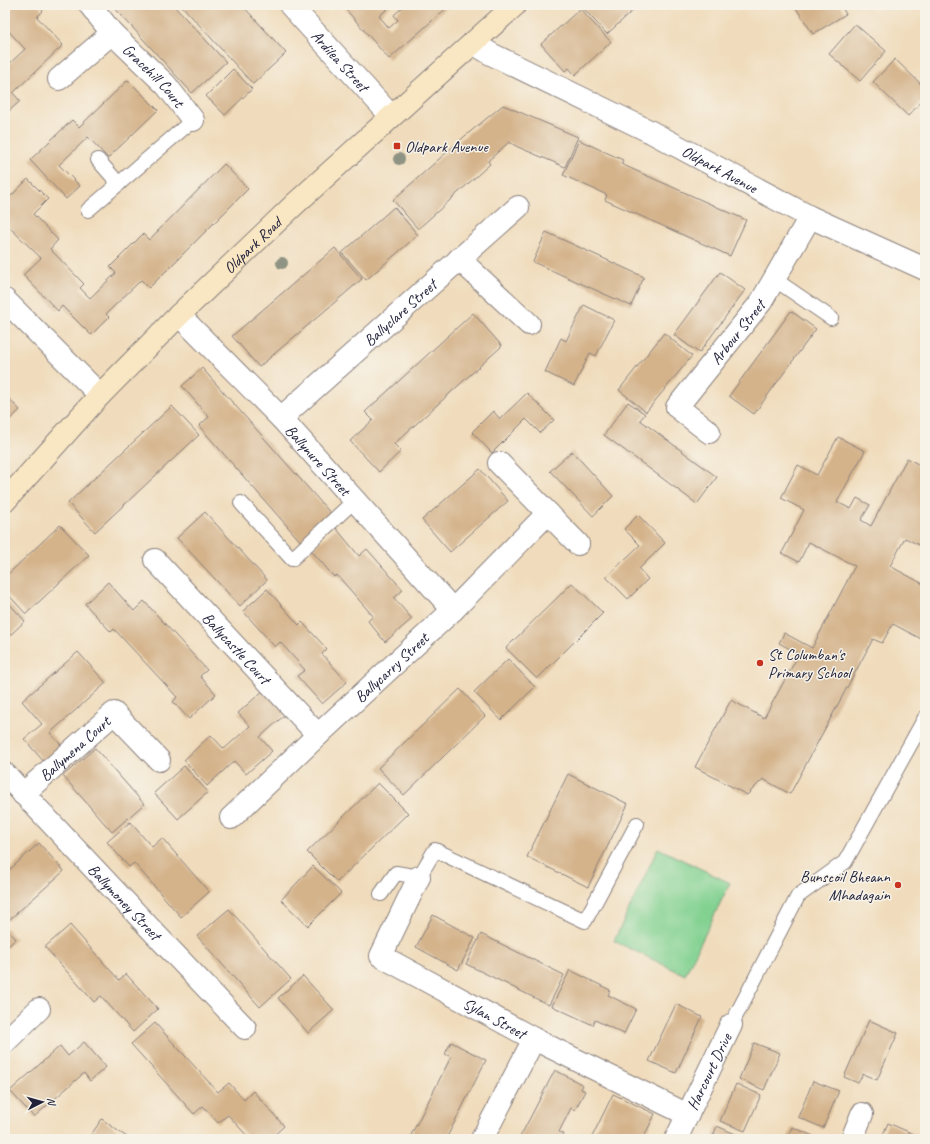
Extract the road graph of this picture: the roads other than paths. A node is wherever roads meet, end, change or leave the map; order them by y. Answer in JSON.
{"nodes":[{"id":1,"x":90,"y":5,"type":"edge"},
{"id":2,"x":290,"y":5,"type":"edge"},
{"id":3,"x":514,"y":5,"type":"edge"},
{"id":4,"x":112,"y":33,"type":"junction"},
{"id":5,"x":473,"y":43,"type":"junction"},
{"id":6,"x":59,"y":79,"type":"dead end"},
{"id":7,"x":391,"y":116,"type":"junction"},
{"id":8,"x":193,"y":120,"type":"joint"},
{"id":9,"x":98,"y":160,"type":"dead end"},
{"id":10,"x":119,"y":184,"type":"junction"},
{"id":11,"x":518,"y":207,"type":"dead end"},
{"id":12,"x":88,"y":210,"type":"dead end"},
{"id":13,"x":810,"y":217,"type":"junction"},
{"id":14,"x":460,"y":259,"type":"junction"},
{"id":15,"x":925,"y":269,"type":"edge"},
{"id":16,"x":774,"y":279,"type":"junction"},
{"id":17,"x":5,"y":300,"type":"edge"},
{"id":18,"x":179,"y":315,"type":"junction"},
{"id":19,"x":831,"y":318,"type":"dead end"},
{"id":20,"x":529,"y":324,"type":"dead end"},
{"id":21,"x":100,"y":395,"type":"junction"},
{"id":22,"x":281,"y":418,"type":"junction"},
{"id":23,"x":709,"y":432,"type":"dead end"},
{"id":24,"x":499,"y":463,"type":"dead end"},
{"id":25,"x":355,"y":500,"type":"junction"},
{"id":26,"x":5,"y":501,"type":"edge"},
{"id":27,"x":241,"y":504,"type":"dead end"},
{"id":28,"x":548,"y":513,"type":"junction"},
{"id":29,"x":578,"y":544,"type":"dead end"},
{"id":30,"x":156,"y":560,"type":"dead end"},
{"id":31,"x":453,"y":610,"type":"junction"},
{"id":32,"x":925,"y":718,"type":"edge"},
{"id":33,"x":318,"y":735,"type":"junction"},
{"id":34,"x":159,"y":760,"type":"dead end"},
{"id":35,"x":5,"y":774,"type":"edge"},
{"id":36,"x":23,"y":794,"type":"junction"},
{"id":37,"x":231,"y":818,"type":"dead end"},
{"id":38,"x":637,"y":824,"type":"dead end"},
{"id":39,"x":419,"y":877,"type":"junction"},
{"id":40,"x":381,"y":894,"type":"dead end"},
{"id":41,"x":39,"y":1009,"type":"dead end"},
{"id":42,"x":731,"y":1025,"type":"joint"},
{"id":43,"x":246,"y":1028,"type":"dead end"},
{"id":44,"x":534,"y":1039,"type":"junction"},
{"id":45,"x":5,"y":1042,"type":"edge"},
{"id":46,"x":862,"y":1114,"type":"dead end"},
{"id":47,"x":688,"y":1115,"type":"junction"},
{"id":48,"x":482,"y":1139,"type":"edge"},
{"id":49,"x":676,"y":1139,"type":"edge"},
{"id":50,"x":852,"y":1139,"type":"edge"}],
"edges":[{"from":1,"to":4,"type":"street","name":"Gracehill Court"},
{"from":2,"to":7,"type":"street","name":"Ardilea Street"},
{"from":3,"to":5,"type":"main road","name":"Oldpark Road"},
{"from":4,"to":6,"type":"street","name":"Gracehill Court"},
{"from":4,"to":8,"type":"street","name":"Gracehill Court"},
{"from":5,"to":7,"type":"main road","name":"Oldpark Road"},
{"from":5,"to":13,"type":"street","name":"Oldpark Avenue"},
{"from":7,"to":18,"type":"main road","name":"Oldpark Road"},
{"from":8,"to":10,"type":"lane"},
{"from":9,"to":10,"type":"lane"},
{"from":10,"to":12,"type":"lane"},
{"from":11,"to":14,"type":"street","name":"Ballyclare Street"},
{"from":13,"to":15,"type":"street","name":"Oldpark Avenue"},
{"from":13,"to":16,"type":"street","name":"Arbour Street"},
{"from":14,"to":20,"type":"street"},
{"from":14,"to":22,"type":"street","name":"Ballyclare Street"},
{"from":16,"to":19,"type":"lane"},
{"from":16,"to":23,"type":"street","name":"Arbour Street"},
{"from":17,"to":21,"type":"street"},
{"from":18,"to":21,"type":"main road","name":"Oldpark Road"},
{"from":18,"to":22,"type":"street","name":"Ballynure Street"},
{"from":21,"to":26,"type":"main road","name":"Oldpark Road"},
{"from":22,"to":25,"type":"street","name":"Ballynure Street"},
{"from":24,"to":28,"type":"street"},
{"from":25,"to":27,"type":"lane"},
{"from":25,"to":31,"type":"street","name":"Ballynure Street"},
{"from":28,"to":29,"type":"street"},
{"from":28,"to":31,"type":"street","name":"Ballycarry Street"},
{"from":30,"to":33,"type":"street","name":"Ballycastle Court"},
{"from":31,"to":33,"type":"street","name":"Ballycarry Street"},
{"from":32,"to":42,"type":"lane"},
{"from":33,"to":37,"type":"street","name":"Ballycarry Street"},
{"from":34,"to":36,"type":"street","name":"Ballymena Court"},
{"from":35,"to":36,"type":"street","name":"Ballymoney Street"},
{"from":36,"to":43,"type":"street","name":"Ballymoney Street"},
{"from":38,"to":39,"type":"lane"},
{"from":39,"to":40,"type":"lane"},
{"from":39,"to":44,"type":"street","name":"Sylan Street"},
{"from":41,"to":45,"type":"street"},
{"from":42,"to":47,"type":"street","name":"Harcourt Drive"},
{"from":44,"to":47,"type":"street","name":"Sylan Street"},
{"from":44,"to":48,"type":"street"},
{"from":46,"to":50,"type":"street"},
{"from":47,"to":49,"type":"street","name":"Harcourt Drive"}]}
